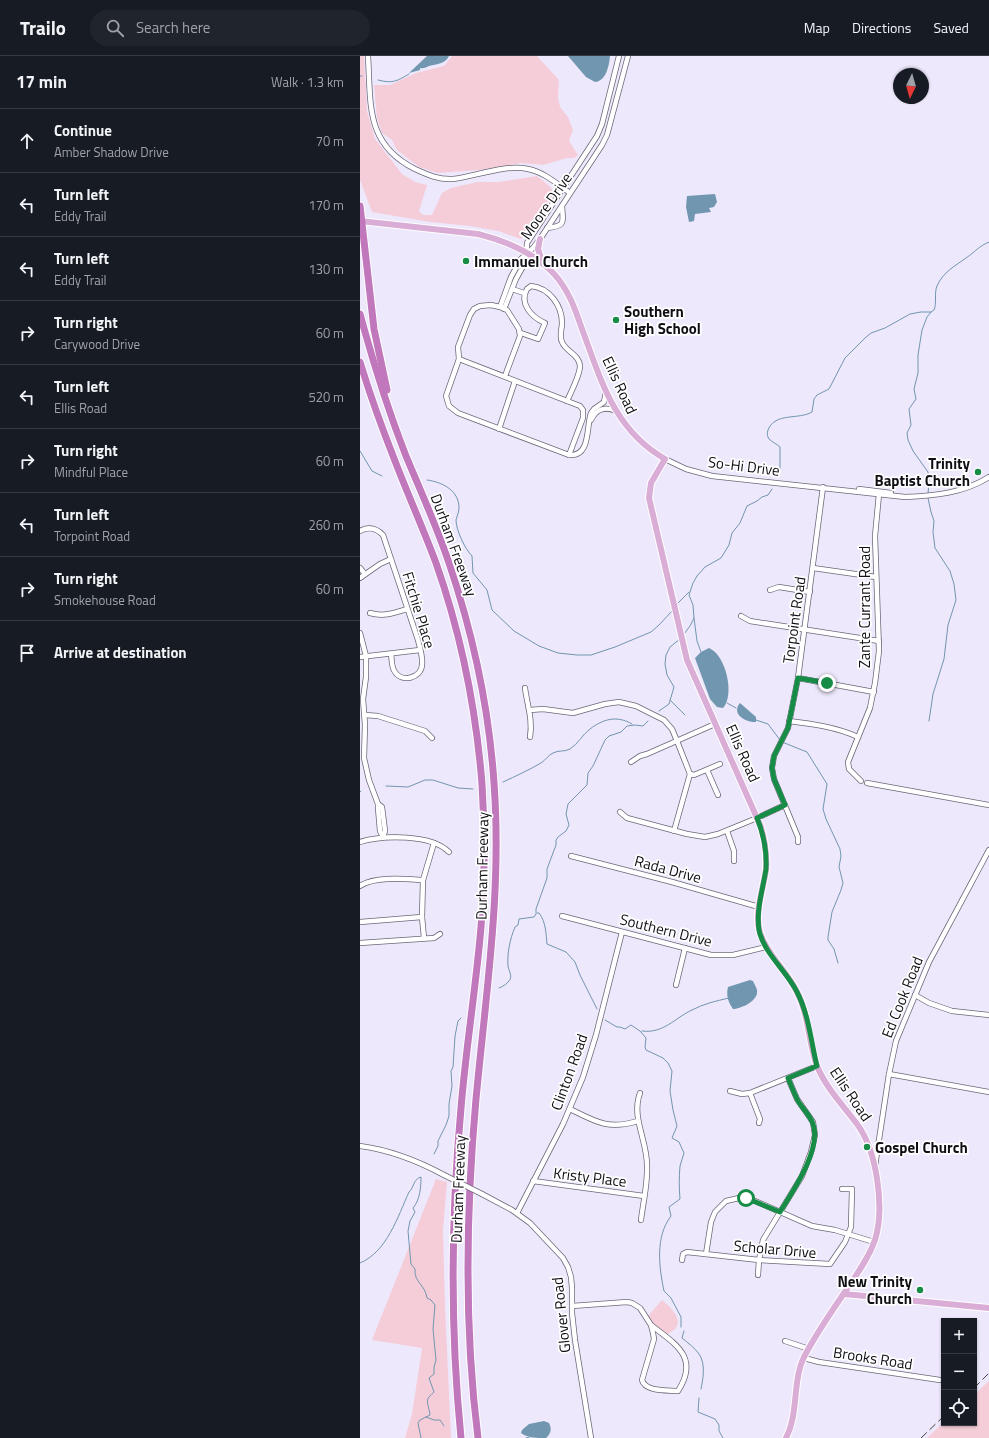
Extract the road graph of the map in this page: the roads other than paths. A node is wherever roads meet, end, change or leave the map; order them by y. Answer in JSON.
{"nodes":[{"id":1,"x":368,"y":56,"type":"edge"},
{"id":2,"x":619,"y":56,"type":"edge"},
{"id":3,"x":628,"y":56,"type":"edge"},
{"id":4,"x":563,"y":188,"type":"junction"},
{"id":5,"x":570,"y":193,"type":"junction"},
{"id":6,"x":360,"y":206,"type":"edge"},
{"id":7,"x":562,"y":206,"type":"junction"},
{"id":8,"x":361,"y":220,"type":"edge"},
{"id":9,"x":547,"y":228,"type":"junction"},
{"id":10,"x":540,"y":239,"type":"junction"},
{"id":11,"x":527,"y":253,"type":"junction"},
{"id":12,"x":543,"y":264,"type":"junction"},
{"id":13,"x":512,"y":289,"type":"junction"},
{"id":14,"x":524,"y":293,"type":"junction"},
{"id":15,"x":502,"y":308,"type":"junction"},
{"id":16,"x":360,"y":314,"type":"edge"},
{"id":17,"x":521,"y":334,"type":"junction"},
{"id":18,"x":459,"y":359,"type":"junction"},
{"id":19,"x":360,"y":362,"type":"edge"},
{"id":20,"x":360,"y":376,"type":"edge"},
{"id":21,"x":505,"y":376,"type":"junction"},
{"id":22,"x":515,"y":381,"type":"junction"},
{"id":23,"x":606,"y":392,"type":"junction"},
{"id":24,"x":567,"y":401,"type":"junction"},
{"id":25,"x":616,"y":411,"type":"junction"},
{"id":26,"x":590,"y":424,"type":"junction"},
{"id":27,"x":382,"y":428,"type":"junction"},
{"id":28,"x":499,"y":429,"type":"junction"},
{"id":29,"x":569,"y":455,"type":"junction"},
{"id":30,"x":407,"y":458,"type":"junction"},
{"id":31,"x":664,"y":459,"type":"junction"},
{"id":32,"x":989,"y":477,"type":"edge"},
{"id":33,"x":823,"y":487,"type":"junction"},
{"id":34,"x":879,"y":494,"type":"junction"},
{"id":35,"x":923,"y":496,"type":"junction"},
{"id":36,"x":360,"y":531,"type":"edge"},
{"id":37,"x":391,"y":559,"type":"junction"},
{"id":38,"x":360,"y":568,"type":"edge"},
{"id":39,"x":813,"y":568,"type":"junction"},
{"id":40,"x":365,"y":574,"type":"junction"},
{"id":41,"x":876,"y":577,"type":"junction"},
{"id":42,"x":360,"y":578,"type":"edge"},
{"id":43,"x":770,"y":590,"type":"dead end"},
{"id":44,"x":810,"y":592,"type":"junction"},
{"id":45,"x":407,"y":609,"type":"junction"},
{"id":46,"x":370,"y":613,"type":"dead end"},
{"id":47,"x":741,"y":616,"type":"dead end"},
{"id":48,"x":805,"y":630,"type":"junction"},
{"id":49,"x":360,"y":633,"type":"edge"},
{"id":50,"x":879,"y":641,"type":"junction"},
{"id":51,"x":420,"y":650,"type":"junction"},
{"id":52,"x":391,"y":654,"type":"junction"},
{"id":53,"x":366,"y":656,"type":"junction"},
{"id":54,"x":360,"y":657,"type":"edge"},
{"id":55,"x":798,"y":678,"type":"junction"},
{"id":56,"x":525,"y":688,"type":"dead end"},
{"id":57,"x":874,"y":692,"type":"junction"},
{"id":58,"x":530,"y":710,"type":"junction"},
{"id":59,"x":365,"y":715,"type":"junction"},
{"id":60,"x":789,"y":721,"type":"junction"},
{"id":61,"x":716,"y":724,"type":"junction"},
{"id":62,"x":530,"y":737,"type":"dead end"},
{"id":63,"x":858,"y":737,"type":"junction"},
{"id":64,"x":432,"y":738,"type":"dead end"},
{"id":65,"x":678,"y":741,"type":"junction"},
{"id":66,"x":631,"y":762,"type":"dead end"},
{"id":67,"x":720,"y":764,"type":"dead end"},
{"id":68,"x":707,"y":770,"type":"junction"},
{"id":69,"x":690,"y":774,"type":"junction"},
{"id":70,"x":861,"y":781,"type":"dead end"},
{"id":71,"x":867,"y":783,"type":"dead end"},
{"id":72,"x":718,"y":795,"type":"dead end"},
{"id":73,"x":785,"y":805,"type":"junction"},
{"id":74,"x":989,"y":805,"type":"edge"},
{"id":75,"x":620,"y":812,"type":"dead end"},
{"id":76,"x":757,"y":818,"type":"junction"},
{"id":77,"x":674,"y":831,"type":"junction"},
{"id":78,"x":727,"y":831,"type":"junction"},
{"id":79,"x":383,"y":837,"type":"junction"},
{"id":80,"x":360,"y":842,"type":"edge"},
{"id":81,"x":798,"y":842,"type":"dead end"},
{"id":82,"x":434,"y":844,"type":"junction"},
{"id":83,"x":989,"y":850,"type":"edge"},
{"id":84,"x":449,"y":852,"type":"dead end"},
{"id":85,"x":571,"y":856,"type":"dead end"},
{"id":86,"x":734,"y":861,"type":"dead end"},
{"id":87,"x":423,"y":880,"type":"junction"},
{"id":88,"x":360,"y":886,"type":"edge"},
{"id":89,"x":759,"y":907,"type":"junction"},
{"id":90,"x":562,"y":916,"type":"dead end"},
{"id":91,"x":422,"y":917,"type":"junction"},
{"id":92,"x":360,"y":922,"type":"edge"},
{"id":93,"x":622,"y":932,"type":"junction"},
{"id":94,"x":440,"y":934,"type":"dead end"},
{"id":95,"x":424,"y":938,"type":"junction"},
{"id":96,"x":360,"y":943,"type":"edge"},
{"id":97,"x":766,"y":947,"type":"junction"},
{"id":98,"x":685,"y":948,"type":"junction"},
{"id":99,"x":676,"y":985,"type":"dead end"},
{"id":100,"x":915,"y":995,"type":"junction"},
{"id":101,"x":989,"y":1015,"type":"edge"},
{"id":102,"x":817,"y":1066,"type":"junction"},
{"id":103,"x":889,"y":1074,"type":"junction"},
{"id":104,"x":788,"y":1078,"type":"junction"},
{"id":105,"x":730,"y":1091,"type":"dead end"},
{"id":106,"x":640,"y":1092,"type":"dead end"},
{"id":107,"x":989,"y":1092,"type":"edge"},
{"id":108,"x":750,"y":1093,"type":"junction"},
{"id":109,"x":570,"y":1109,"type":"junction"},
{"id":110,"x":638,"y":1121,"type":"junction"},
{"id":111,"x":759,"y":1123,"type":"dead end"},
{"id":112,"x":360,"y":1146,"type":"edge"},
{"id":113,"x":875,"y":1166,"type":"junction"},
{"id":114,"x":533,"y":1181,"type":"junction"},
{"id":115,"x":842,"y":1190,"type":"dead end"},
{"id":116,"x":644,"y":1196,"type":"junction"},
{"id":117,"x":780,"y":1212,"type":"junction"},
{"id":118,"x":517,"y":1213,"type":"junction"},
{"id":119,"x":641,"y":1220,"type":"dead end"},
{"id":120,"x":848,"y":1234,"type":"junction"},
{"id":121,"x":874,"y":1242,"type":"junction"},
{"id":122,"x":706,"y":1254,"type":"junction"},
{"id":123,"x":682,"y":1260,"type":"dead end"},
{"id":124,"x":759,"y":1260,"type":"junction"},
{"id":125,"x":758,"y":1275,"type":"dead end"},
{"id":126,"x":844,"y":1294,"type":"junction"},
{"id":127,"x":572,"y":1306,"type":"junction"},
{"id":128,"x":989,"y":1308,"type":"edge"},
{"id":129,"x":651,"y":1325,"type":"junction"},
{"id":130,"x":661,"y":1333,"type":"junction"},
{"id":131,"x":654,"y":1338,"type":"junction"},
{"id":132,"x":785,"y":1341,"type":"dead end"},
{"id":133,"x":809,"y":1349,"type":"junction"},
{"id":134,"x":804,"y":1358,"type":"junction"},
{"id":135,"x":940,"y":1380,"type":"dead end"},
{"id":136,"x":460,"y":1438,"type":"edge"},
{"id":137,"x":477,"y":1438,"type":"edge"},
{"id":138,"x":592,"y":1438,"type":"edge"},
{"id":139,"x":786,"y":1438,"type":"edge"}],
"edges":[{"from":1,"to":4,"type":"street"},
{"from":2,"to":4,"type":"street","name":"Moore Drive"},
{"from":3,"to":5,"type":"street","name":"Moore Drive"},
{"from":4,"to":5,"type":"street"},
{"from":4,"to":11,"type":"street","name":"Moore Drive"},
{"from":5,"to":7,"type":"street","name":"Moore Drive"},
{"from":6,"to":8,"type":"highway"},
{"from":7,"to":9,"type":"street","name":"Moore Drive"},
{"from":7,"to":9,"type":"street"},
{"from":8,"to":11,"type":"main road","name":"Ellis Road"},
{"from":8,"to":30,"type":"highway"},
{"from":9,"to":10,"type":"street","name":"Moore Drive"},
{"from":10,"to":11,"type":"street","name":"Moore Drive"},
{"from":10,"to":12,"type":"main road"},
{"from":11,"to":12,"type":"main road","name":"Ellis Road"},
{"from":11,"to":13,"type":"street"},
{"from":11,"to":15,"type":"street"},
{"from":12,"to":23,"type":"main road","name":"Ellis Road"},
{"from":13,"to":14,"type":"street"},
{"from":13,"to":15,"type":"street"},
{"from":14,"to":17,"type":"street"},
{"from":14,"to":24,"type":"street"},
{"from":15,"to":17,"type":"street"},
{"from":15,"to":18,"type":"street"},
{"from":16,"to":30,"type":"highway","name":"Durham Freeway"},
{"from":17,"to":21,"type":"street"},
{"from":18,"to":21,"type":"street"},
{"from":18,"to":28,"type":"street"},
{"from":19,"to":27,"type":"highway","name":"Durham Freeway"},
{"from":20,"to":27,"type":"highway"},
{"from":21,"to":22,"type":"street"},
{"from":22,"to":24,"type":"street"},
{"from":22,"to":28,"type":"street"},
{"from":23,"to":25,"type":"main road","name":"Ellis Road"},
{"from":23,"to":26,"type":"street"},
{"from":24,"to":29,"type":"street"},
{"from":25,"to":26,"type":"street"},
{"from":25,"to":31,"type":"main road","name":"Ellis Road"},
{"from":26,"to":29,"type":"street"},
{"from":27,"to":136,"type":"highway","name":"Durham Freeway"},
{"from":28,"to":29,"type":"street"},
{"from":30,"to":137,"type":"highway","name":"Durham Freeway"},
{"from":31,"to":33,"type":"street","name":"So-Hi Drive"},
{"from":31,"to":61,"type":"main road","name":"Ellis Road"},
{"from":32,"to":35,"type":"street","name":"So-Hi Drive"},
{"from":33,"to":34,"type":"street","name":"So-Hi Drive"},
{"from":33,"to":35,"type":"street","name":"So-Hi Drive"},
{"from":33,"to":39,"type":"street","name":"Torpoint Road"},
{"from":34,"to":35,"type":"street","name":"So-Hi Drive"},
{"from":34,"to":41,"type":"street","name":"Zante Currant Road"},
{"from":36,"to":37,"type":"street","name":"Fitchie Place"},
{"from":37,"to":40,"type":"street"},
{"from":37,"to":45,"type":"street","name":"Fitchie Place"},
{"from":38,"to":40,"type":"street"},
{"from":39,"to":41,"type":"street"},
{"from":39,"to":44,"type":"street","name":"Torpoint Road"},
{"from":40,"to":42,"type":"street"},
{"from":41,"to":50,"type":"street","name":"Zante Currant Road"},
{"from":43,"to":44,"type":"street"},
{"from":44,"to":48,"type":"street","name":"Torpoint Road"},
{"from":45,"to":46,"type":"street"},
{"from":45,"to":51,"type":"street","name":"Fitchie Place"},
{"from":47,"to":48,"type":"street"},
{"from":48,"to":50,"type":"street"},
{"from":48,"to":55,"type":"street","name":"Torpoint Road"},
{"from":49,"to":53,"type":"street"},
{"from":50,"to":57,"type":"street","name":"Zante Currant Road"},
{"from":51,"to":52,"type":"street"},
{"from":51,"to":52,"type":"street","name":"Fitchie Place"},
{"from":52,"to":53,"type":"street"},
{"from":53,"to":54,"type":"street"},
{"from":53,"to":59,"type":"street"},
{"from":55,"to":57,"type":"street"},
{"from":55,"to":60,"type":"street","name":"Torpoint Road"},
{"from":56,"to":58,"type":"street"},
{"from":57,"to":63,"type":"street","name":"Zante Currant Road"},
{"from":58,"to":62,"type":"street"},
{"from":58,"to":65,"type":"street"},
{"from":59,"to":64,"type":"street"},
{"from":59,"to":79,"type":"street"},
{"from":60,"to":63,"type":"street"},
{"from":60,"to":73,"type":"street","name":"Torpoint Road"},
{"from":61,"to":65,"type":"street"},
{"from":61,"to":76,"type":"main road","name":"Ellis Road"},
{"from":63,"to":70,"type":"street","name":"Zante Currant Road"},
{"from":65,"to":66,"type":"street"},
{"from":65,"to":69,"type":"street"},
{"from":67,"to":68,"type":"street"},
{"from":68,"to":69,"type":"street"},
{"from":68,"to":72,"type":"street"},
{"from":69,"to":77,"type":"street"},
{"from":71,"to":74,"type":"street"},
{"from":73,"to":76,"type":"street"},
{"from":73,"to":81,"type":"street","name":"Torpoint Road"},
{"from":75,"to":77,"type":"street"},
{"from":76,"to":78,"type":"street"},
{"from":76,"to":89,"type":"main road","name":"Ellis Road"},
{"from":77,"to":78,"type":"street"},
{"from":78,"to":86,"type":"street"},
{"from":79,"to":80,"type":"street"},
{"from":79,"to":82,"type":"street"},
{"from":82,"to":84,"type":"street"},
{"from":82,"to":87,"type":"street"},
{"from":83,"to":100,"type":"street","name":"Ed Cook Road"},
{"from":85,"to":89,"type":"street","name":"Rada Drive"},
{"from":87,"to":88,"type":"street"},
{"from":87,"to":91,"type":"street"},
{"from":89,"to":97,"type":"main road","name":"Ellis Road"},
{"from":90,"to":93,"type":"street","name":"Southern Drive"},
{"from":91,"to":92,"type":"street"},
{"from":91,"to":95,"type":"street"},
{"from":93,"to":98,"type":"street","name":"Southern Drive"},
{"from":93,"to":109,"type":"street","name":"Clinton Road"},
{"from":94,"to":95,"type":"street"},
{"from":95,"to":96,"type":"street"},
{"from":97,"to":98,"type":"street","name":"Southern Drive"},
{"from":97,"to":102,"type":"main road","name":"Ellis Road"},
{"from":98,"to":99,"type":"street"},
{"from":100,"to":101,"type":"street"},
{"from":100,"to":103,"type":"street","name":"Ed Cook Road"},
{"from":102,"to":104,"type":"street"},
{"from":102,"to":113,"type":"main road","name":"Ellis Road"},
{"from":103,"to":107,"type":"street"},
{"from":103,"to":113,"type":"street","name":"Ed Cook Road"},
{"from":104,"to":108,"type":"street"},
{"from":104,"to":117,"type":"street"},
{"from":105,"to":108,"type":"street"},
{"from":106,"to":110,"type":"street"},
{"from":108,"to":111,"type":"street"},
{"from":109,"to":110,"type":"street"},
{"from":109,"to":114,"type":"street","name":"Clinton Road"},
{"from":110,"to":116,"type":"street"},
{"from":112,"to":118,"type":"street","name":"Glover Road","bridge":true},
{"from":113,"to":121,"type":"main road","name":"Ellis Road"},
{"from":114,"to":116,"type":"street","name":"Kristy Place"},
{"from":114,"to":118,"type":"street","name":"Clinton Road"},
{"from":115,"to":120,"type":"street","name":"Scholar Drive"},
{"from":116,"to":119,"type":"street"},
{"from":117,"to":120,"type":"street"},
{"from":117,"to":122,"type":"street"},
{"from":117,"to":124,"type":"street"},
{"from":118,"to":127,"type":"street","name":"Glover Road"},
{"from":120,"to":121,"type":"street"},
{"from":120,"to":124,"type":"street","name":"Scholar Drive"},
{"from":121,"to":126,"type":"main road","name":"Ellis Road"},
{"from":122,"to":123,"type":"street","name":"Scholar Drive"},
{"from":122,"to":124,"type":"street","name":"Scholar Drive"},
{"from":124,"to":125,"type":"street"},
{"from":126,"to":128,"type":"main road"},
{"from":126,"to":133,"type":"main road","name":"Ellis Road"},
{"from":127,"to":129,"type":"street"},
{"from":127,"to":138,"type":"street","name":"Glover Road"},
{"from":129,"to":130,"type":"street"},
{"from":129,"to":131,"type":"street"},
{"from":130,"to":131,"type":"street"},
{"from":130,"to":131,"type":"street"},
{"from":132,"to":133,"type":"street"},
{"from":133,"to":134,"type":"main road","name":"Ellis Road"},
{"from":134,"to":135,"type":"street","name":"Brooks Road"},
{"from":134,"to":139,"type":"main road","name":"Ellis Road"}]}
